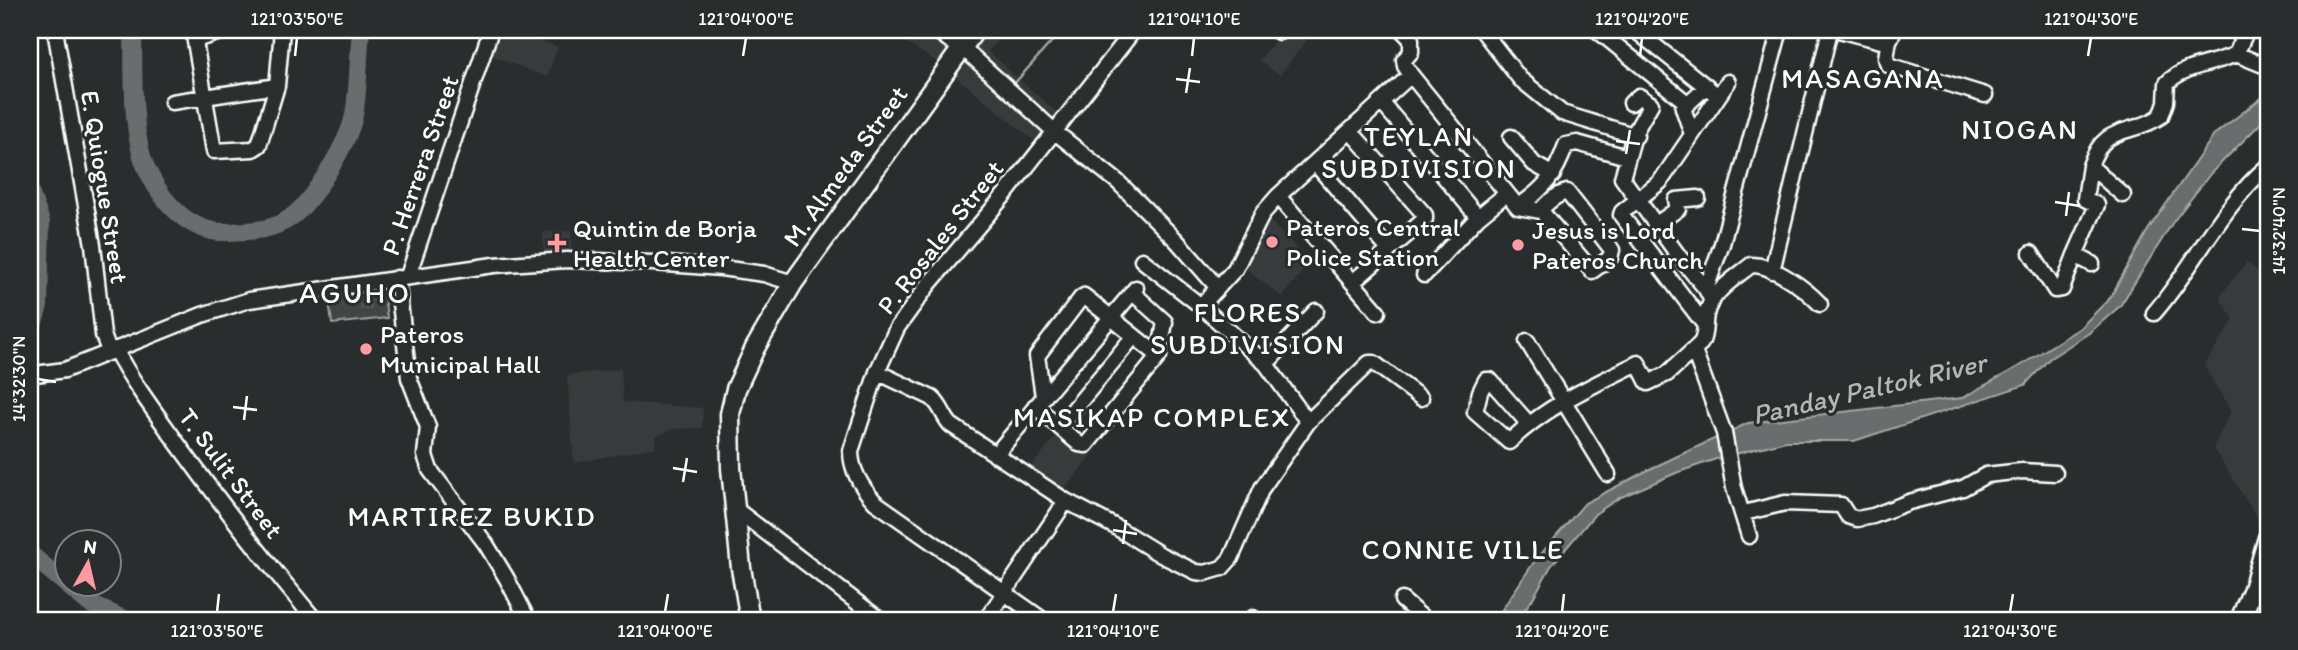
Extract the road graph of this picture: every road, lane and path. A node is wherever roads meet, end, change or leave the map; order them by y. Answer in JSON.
{"nodes":[{"id":1,"x":55,"y":30,"type":"edge"},
{"id":2,"x":227,"y":30,"type":"edge"},
{"id":3,"x":282,"y":30,"type":"edge"},
{"id":4,"x":492,"y":30,"type":"edge"},
{"id":5,"x":939,"y":30,"type":"edge"},
{"id":6,"x":975,"y":30,"type":"edge"},
{"id":7,"x":1134,"y":30,"type":"edge"},
{"id":8,"x":1482,"y":30,"type":"edge"},
{"id":9,"x":1597,"y":30,"type":"edge"},
{"id":10,"x":1636,"y":30,"type":"edge"},
{"id":11,"x":1780,"y":30,"type":"edge"},
{"id":12,"x":1830,"y":30,"type":"edge"},
{"id":13,"x":1839,"y":30,"type":"edge"},
{"id":14,"x":2247,"y":30,"type":"edge"},
{"id":15,"x":1410,"y":33,"type":"edge"},
{"id":16,"x":195,"y":35,"type":"edge"},
{"id":17,"x":1891,"y":35,"type":"edge"},
{"id":18,"x":962,"y":47,"type":"junction"},
{"id":19,"x":2236,"y":54,"type":"junction"},
{"id":20,"x":2268,"y":67,"type":"edge"},
{"id":21,"x":1411,"y":75,"type":"junction"},
{"id":22,"x":1728,"y":82,"type":"dead end"},
{"id":23,"x":277,"y":86,"type":"junction"},
{"id":24,"x":1713,"y":91,"type":"junction"},
{"id":25,"x":1985,"y":94,"type":"dead end"},
{"id":26,"x":205,"y":98,"type":"junction"},
{"id":27,"x":172,"y":102,"type":"dead end"},
{"id":28,"x":1382,"y":103,"type":"junction"},
{"id":29,"x":1631,"y":103,"type":"dead end"},
{"id":30,"x":1687,"y":103,"type":"junction"},
{"id":31,"x":1055,"y":132,"type":"junction"},
{"id":32,"x":1351,"y":132,"type":"junction"},
{"id":33,"x":1692,"y":134,"type":"junction"},
{"id":34,"x":1635,"y":136,"type":"junction"},
{"id":35,"x":1511,"y":137,"type":"dead end"},
{"id":36,"x":1627,"y":157,"type":"junction"},
{"id":37,"x":1315,"y":163,"type":"junction"},
{"id":38,"x":2090,"y":166,"type":"junction"},
{"id":39,"x":2268,"y":166,"type":"edge"},
{"id":40,"x":1553,"y":175,"type":"junction"},
{"id":41,"x":1506,"y":194,"type":"junction"},
{"id":42,"x":2123,"y":195,"type":"dead end"},
{"id":43,"x":1278,"y":196,"type":"junction"},
{"id":44,"x":1698,"y":198,"type":"dead end"},
{"id":45,"x":1637,"y":201,"type":"junction"},
{"id":46,"x":1518,"y":208,"type":"junction"},
{"id":47,"x":1541,"y":211,"type":"junction"},
{"id":48,"x":1478,"y":217,"type":"junction"},
{"id":49,"x":1655,"y":225,"type":"junction"},
{"id":50,"x":1389,"y":250,"type":"junction"},
{"id":51,"x":2031,"y":253,"type":"dead end"},
{"id":52,"x":2075,"y":255,"type":"junction"},
{"id":53,"x":1142,"y":260,"type":"dead end"},
{"id":54,"x":2092,"y":264,"type":"dead end"},
{"id":55,"x":1772,"y":271,"type":"junction"},
{"id":56,"x":1424,"y":275,"type":"dead end"},
{"id":57,"x":402,"y":277,"type":"junction"},
{"id":58,"x":1353,"y":282,"type":"junction"},
{"id":59,"x":793,"y":283,"type":"junction"},
{"id":60,"x":1218,"y":288,"type":"junction"},
{"id":61,"x":1709,"y":294,"type":"junction"},
{"id":62,"x":1820,"y":304,"type":"dead end"},
{"id":63,"x":1201,"y":306,"type":"junction"},
{"id":64,"x":1316,"y":311,"type":"dead end"},
{"id":65,"x":1378,"y":312,"type":"dead end"},
{"id":66,"x":2154,"y":313,"type":"dead end"},
{"id":67,"x":1111,"y":318,"type":"junction"},
{"id":68,"x":1704,"y":324,"type":"junction"},
{"id":69,"x":1134,"y":336,"type":"junction"},
{"id":70,"x":1527,"y":341,"type":"dead end"},
{"id":71,"x":112,"y":350,"type":"junction"},
{"id":72,"x":1694,"y":351,"type":"junction"},
{"id":73,"x":1159,"y":356,"type":"junction"},
{"id":74,"x":1266,"y":364,"type":"junction"},
{"id":75,"x":30,"y":372,"type":"edge"},
{"id":76,"x":877,"y":372,"type":"junction"},
{"id":77,"x":1421,"y":398,"type":"dead end"},
{"id":78,"x":1039,"y":401,"type":"junction"},
{"id":79,"x":1562,"y":401,"type":"junction"},
{"id":80,"x":1308,"y":422,"type":"junction"},
{"id":81,"x":1528,"y":424,"type":"dead end"},
{"id":82,"x":1060,"y":426,"type":"junction"},
{"id":83,"x":995,"y":455,"type":"junction"},
{"id":84,"x":2055,"y":473,"type":"dead end"},
{"id":85,"x":1608,"y":474,"type":"dead end"},
{"id":86,"x":1066,"y":501,"type":"junction"},
{"id":87,"x":734,"y":508,"type":"junction"},
{"id":88,"x":1744,"y":513,"type":"junction"},
{"id":89,"x":1749,"y":536,"type":"dead end"},
{"id":90,"x":2268,"y":538,"type":"edge"},
{"id":91,"x":1005,"y":593,"type":"junction"},
{"id":92,"x":1402,"y":600,"type":"dead end"},
{"id":93,"x":2268,"y":605,"type":"edge"},
{"id":94,"x":747,"y":619,"type":"edge"},
{"id":95,"x":316,"y":620,"type":"edge"},
{"id":96,"x":528,"y":620,"type":"edge"},
{"id":97,"x":880,"y":620,"type":"edge"},
{"id":98,"x":986,"y":620,"type":"edge"},
{"id":99,"x":1043,"y":620,"type":"edge"},
{"id":100,"x":1425,"y":620,"type":"edge"},
{"id":101,"x":2240,"y":620,"type":"edge"},
{"id":102,"x":2262,"y":620,"type":"edge"}],
"edges":[{"from":1,"to":71,"type":"street","name":"E. Quiogue Street"},
{"from":2,"to":16,"type":"street"},
{"from":3,"to":23,"type":"street"},
{"from":4,"to":57,"type":"street","name":"P. Herrera Street"},
{"from":5,"to":18,"type":"main road"},
{"from":6,"to":18,"type":"main road","name":"M. Almeda Street"},
{"from":7,"to":31,"type":"street","name":"P. Rosales Street"},
{"from":8,"to":34,"type":"street"},
{"from":9,"to":30,"type":"street"},
{"from":10,"to":24,"type":"street"},
{"from":11,"to":61,"type":"street"},
{"from":12,"to":55,"type":"street"},
{"from":13,"to":17,"type":"street"},
{"from":14,"to":19,"type":"street"},
{"from":15,"to":21,"type":"street"},
{"from":16,"to":26,"type":"street"},
{"from":17,"to":25,"type":"street"},
{"from":18,"to":31,"type":"street"},
{"from":18,"to":59,"type":"main road","name":"M. Almeda Street"},
{"from":19,"to":20,"type":"street"},
{"from":19,"to":38,"type":"street"},
{"from":21,"to":28,"type":"street"},
{"from":21,"to":41,"type":"street"},
{"from":22,"to":24,"type":"street"},
{"from":23,"to":26,"type":"street"},
{"from":23,"to":26,"type":"street"},
{"from":24,"to":30,"type":"street"},
{"from":24,"to":33,"type":"street"},
{"from":26,"to":27,"type":"street"},
{"from":28,"to":32,"type":"street"},
{"from":28,"to":48,"type":"street"},
{"from":29,"to":34,"type":"street"},
{"from":30,"to":33,"type":"street"},
{"from":31,"to":60,"type":"street"},
{"from":31,"to":76,"type":"street","name":"P. Rosales Street"},
{"from":32,"to":37,"type":"street"},
{"from":32,"to":50,"type":"street"},
{"from":33,"to":45,"type":"street"},
{"from":34,"to":36,"type":"street"},
{"from":35,"to":40,"type":"street"},
{"from":36,"to":40,"type":"street"},
{"from":36,"to":45,"type":"street"},
{"from":37,"to":43,"type":"street"},
{"from":37,"to":50,"type":"street"},
{"from":38,"to":42,"type":"street"},
{"from":38,"to":52,"type":"street"},
{"from":39,"to":66,"type":"street"},
{"from":40,"to":46,"type":"street"},
{"from":41,"to":46,"type":"street"},
{"from":41,"to":48,"type":"street"},
{"from":43,"to":58,"type":"street"},
{"from":43,"to":60,"type":"street"},
{"from":44,"to":49,"type":"street"},
{"from":45,"to":49,"type":"street"},
{"from":45,"to":68,"type":"street"},
{"from":46,"to":47,"type":"street"},
{"from":47,"to":47,"type":"street"},
{"from":48,"to":56,"type":"street"},
{"from":49,"to":61,"type":"street"},
{"from":50,"to":58,"type":"street"},
{"from":51,"to":52,"type":"street"},
{"from":52,"to":54,"type":"street"},
{"from":53,"to":63,"type":"street"},
{"from":55,"to":61,"type":"street"},
{"from":55,"to":62,"type":"street"},
{"from":57,"to":59,"type":"street"},
{"from":57,"to":71,"type":"street"},
{"from":57,"to":96,"type":"street"},
{"from":58,"to":65,"type":"street"},
{"from":59,"to":87,"type":"main road","name":"M. Almeda Street"},
{"from":60,"to":63,"type":"street"},
{"from":61,"to":68,"type":"street"},
{"from":63,"to":74,"type":"street"},
{"from":64,"to":74,"type":"street"},
{"from":67,"to":69,"type":"street"},
{"from":67,"to":73,"type":"street"},
{"from":67,"to":78,"type":"street"},
{"from":67,"to":78,"type":"street"},
{"from":68,"to":72,"type":"street"},
{"from":69,"to":73,"type":"street"},
{"from":69,"to":82,"type":"street"},
{"from":70,"to":79,"type":"street"},
{"from":71,"to":75,"type":"street"},
{"from":71,"to":95,"type":"street","name":"T. Sulit Street"},
{"from":72,"to":79,"type":"street"},
{"from":72,"to":88,"type":"street"},
{"from":73,"to":82,"type":"street"},
{"from":74,"to":80,"type":"street"},
{"from":76,"to":83,"type":"street"},
{"from":76,"to":91,"type":"street","name":"P. Rosales Street"},
{"from":77,"to":80,"type":"street"},
{"from":78,"to":82,"type":"street"},
{"from":78,"to":83,"type":"street"},
{"from":79,"to":81,"type":"street"},
{"from":79,"to":85,"type":"street"},
{"from":80,"to":86,"type":"street"},
{"from":83,"to":86,"type":"street"},
{"from":84,"to":88,"type":"street"},
{"from":86,"to":91,"type":"street"},
{"from":87,"to":94,"type":"main road","name":"M. Almeda Street"},
{"from":87,"to":97,"type":"street"},
{"from":88,"to":89,"type":"street"},
{"from":90,"to":101,"type":"main road"},
{"from":91,"to":98,"type":"street"},
{"from":91,"to":99,"type":"street","name":"P. Rosales Street"},
{"from":92,"to":100,"type":"street"},
{"from":93,"to":102,"type":"main road"}]}
